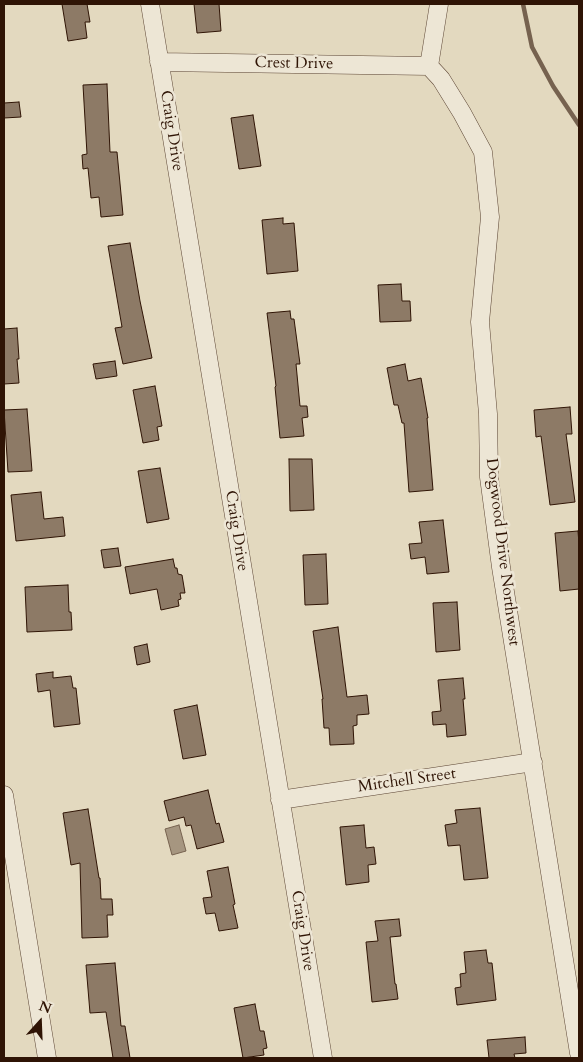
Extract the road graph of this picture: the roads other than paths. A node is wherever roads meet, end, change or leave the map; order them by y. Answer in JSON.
{"nodes":[{"id":1,"x":150,"y":4,"type":"edge"},
{"id":2,"x":439,"y":4,"type":"edge"},
{"id":3,"x":160,"y":62,"type":"junction"},
{"id":4,"x":428,"y":66,"type":"junction"},
{"id":5,"x":533,"y":762,"type":"junction"},
{"id":6,"x":4,"y":795,"type":"edge"},
{"id":7,"x":280,"y":800,"type":"junction"},
{"id":8,"x":579,"y":1053,"type":"edge"},
{"id":9,"x":47,"y":1058,"type":"edge"},
{"id":10,"x":323,"y":1058,"type":"edge"}],
"edges":[{"from":1,"to":3,"type":"street","name":"Craig Drive"},
{"from":2,"to":4,"type":"street"},
{"from":3,"to":4,"type":"street","name":"Crest Drive"},
{"from":3,"to":7,"type":"street","name":"Craig Drive"},
{"from":4,"to":5,"type":"street","name":"Dogwood Drive Northwest"},
{"from":5,"to":7,"type":"street","name":"Mitchell Street"},
{"from":5,"to":8,"type":"street","name":"Dogwood Drive Northwest"},
{"from":6,"to":9,"type":"street"},
{"from":7,"to":10,"type":"street","name":"Craig Drive"}]}
